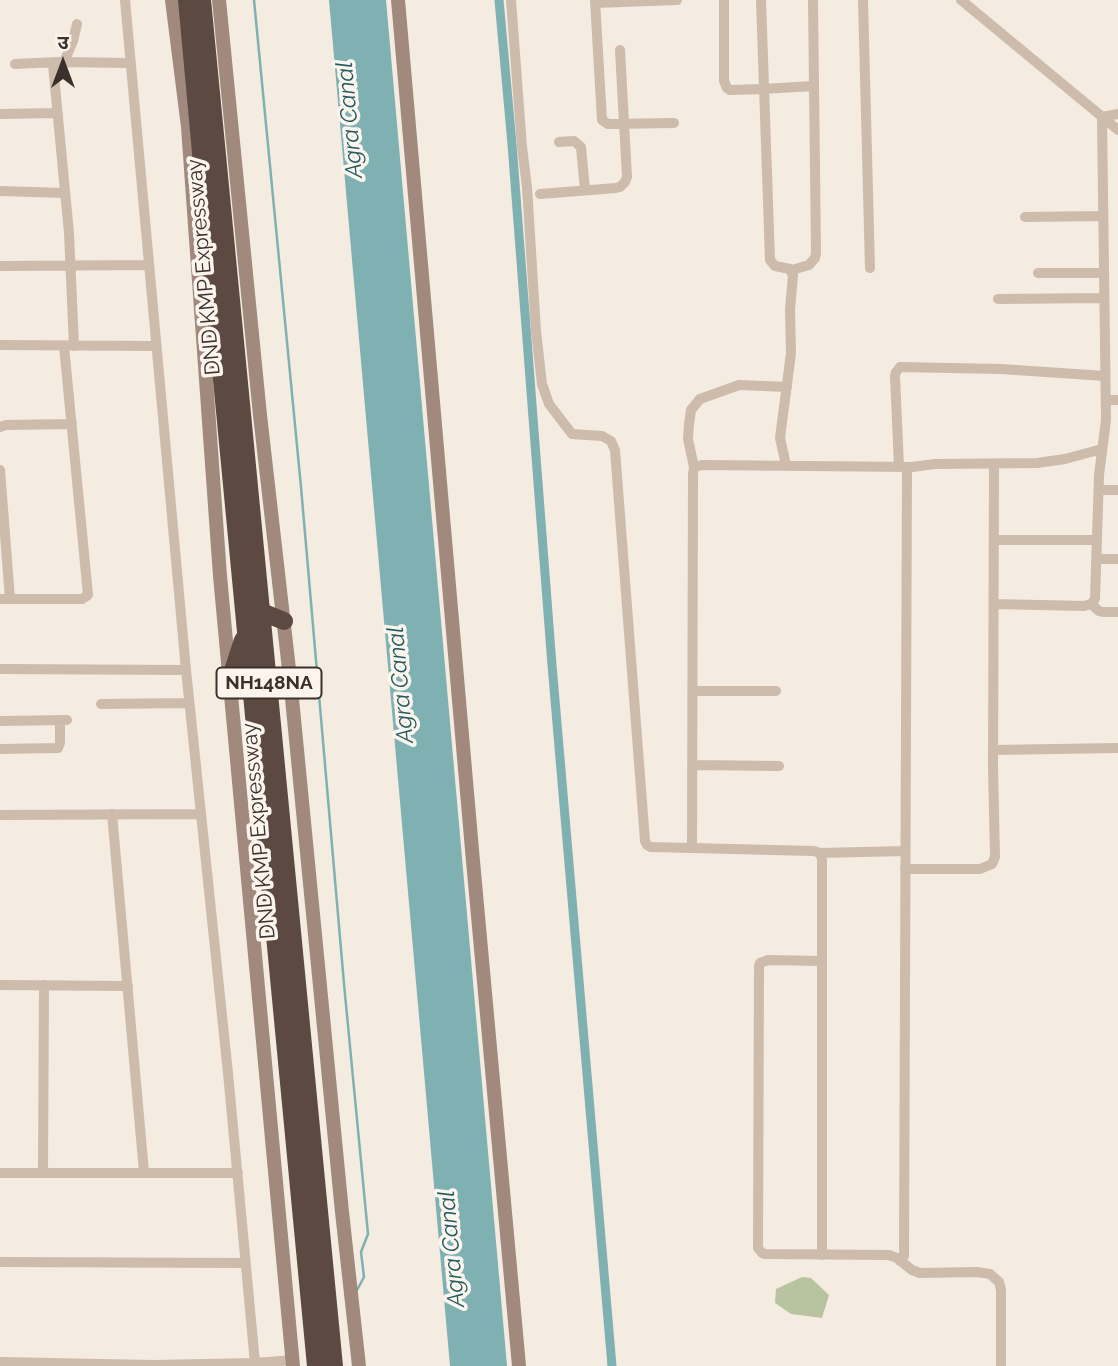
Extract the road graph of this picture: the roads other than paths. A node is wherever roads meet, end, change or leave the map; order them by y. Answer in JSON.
{"nodes":[{"id":1,"x":125,"y":0,"type":"edge"},
{"id":2,"x":173,"y":0,"type":"edge"},
{"id":3,"x":187,"y":0,"type":"edge"},
{"id":4,"x":202,"y":0,"type":"edge"},
{"id":5,"x":219,"y":0,"type":"edge"},
{"id":6,"x":398,"y":0,"type":"edge"},
{"id":7,"x":511,"y":0,"type":"edge"},
{"id":8,"x":677,"y":0,"type":"edge"},
{"id":9,"x":724,"y":0,"type":"edge"},
{"id":10,"x":761,"y":0,"type":"edge"},
{"id":11,"x":813,"y":0,"type":"edge"},
{"id":12,"x":863,"y":0,"type":"edge"},
{"id":13,"x":961,"y":0,"type":"edge"},
{"id":14,"x":595,"y":2,"type":"edge"},
{"id":15,"x":77,"y":24,"type":"dead end"},
{"id":16,"x":620,"y":50,"type":"dead end"},
{"id":17,"x":59,"y":62,"type":"junction"},
{"id":18,"x":131,"y":63,"type":"junction"},
{"id":19,"x":15,"y":64,"type":"dead end"},
{"id":20,"x":813,"y":86,"type":"junction"},
{"id":21,"x":763,"y":89,"type":"junction"},
{"id":22,"x":58,"y":113,"type":"junction"},
{"id":23,"x":0,"y":114,"type":"edge"},
{"id":24,"x":1118,"y":114,"type":"edge"},
{"id":25,"x":1102,"y":117,"type":"junction"},
{"id":26,"x":674,"y":122,"type":"dead end"},
{"id":27,"x":625,"y":124,"type":"junction"},
{"id":28,"x":1118,"y":130,"type":"edge"},
{"id":29,"x":559,"y":142,"type":"dead end"},
{"id":30,"x":0,"y":191,"type":"edge"},
{"id":31,"x":585,"y":191,"type":"junction"},
{"id":32,"x":65,"y":193,"type":"junction"},
{"id":33,"x":540,"y":194,"type":"dead end"},
{"id":34,"x":1103,"y":216,"type":"junction"},
{"id":35,"x":1025,"y":217,"type":"dead end"},
{"id":36,"x":149,"y":265,"type":"junction"},
{"id":37,"x":0,"y":266,"type":"edge"},
{"id":38,"x":71,"y":266,"type":"junction"},
{"id":39,"x":870,"y":268,"type":"dead end"},
{"id":40,"x":792,"y":270,"type":"junction"},
{"id":41,"x":1038,"y":273,"type":"dead end"},
{"id":42,"x":1103,"y":273,"type":"junction"},
{"id":43,"x":1104,"y":298,"type":"junction"},
{"id":44,"x":998,"y":299,"type":"dead end"},
{"id":45,"x":0,"y":345,"type":"edge"},
{"id":46,"x":69,"y":346,"type":"junction"},
{"id":47,"x":156,"y":346,"type":"junction"},
{"id":48,"x":1105,"y":376,"type":"junction"},
{"id":49,"x":787,"y":387,"type":"junction"},
{"id":50,"x":1106,"y":400,"type":"junction"},
{"id":51,"x":1118,"y":400,"type":"edge"},
{"id":52,"x":72,"y":424,"type":"junction"},
{"id":53,"x":0,"y":427,"type":"edge"},
{"id":54,"x":1102,"y":449,"type":"junction"},
{"id":55,"x":994,"y":464,"type":"junction"},
{"id":56,"x":786,"y":465,"type":"junction"},
{"id":57,"x":694,"y":467,"type":"junction"},
{"id":58,"x":903,"y":467,"type":"junction"},
{"id":59,"x":0,"y":470,"type":"edge"},
{"id":60,"x":1099,"y":490,"type":"junction"},
{"id":61,"x":1118,"y":490,"type":"edge"},
{"id":62,"x":995,"y":540,"type":"junction"},
{"id":63,"x":1097,"y":540,"type":"junction"},
{"id":64,"x":1097,"y":559,"type":"junction"},
{"id":65,"x":1118,"y":559,"type":"edge"},
{"id":66,"x":5,"y":599,"type":"edge"},
{"id":67,"x":995,"y":604,"type":"junction"},
{"id":68,"x":1091,"y":604,"type":"junction"},
{"id":69,"x":262,"y":612,"type":"junction"},
{"id":70,"x":1118,"y":612,"type":"edge"},
{"id":71,"x":284,"y":621,"type":"junction"},
{"id":72,"x":246,"y":634,"type":"junction"},
{"id":73,"x":0,"y":669,"type":"edge"},
{"id":74,"x":186,"y":670,"type":"junction"},
{"id":75,"x":230,"y":680,"type":"junction"},
{"id":76,"x":693,"y":691,"type":"junction"},
{"id":77,"x":776,"y":691,"type":"dead end"},
{"id":78,"x":190,"y":703,"type":"junction"},
{"id":79,"x":101,"y":704,"type":"dead end"},
{"id":80,"x":0,"y":721,"type":"edge"},
{"id":81,"x":1118,"y":748,"type":"edge"},
{"id":82,"x":0,"y":749,"type":"edge"},
{"id":83,"x":993,"y":750,"type":"junction"},
{"id":84,"x":693,"y":765,"type":"junction"},
{"id":85,"x":779,"y":766,"type":"dead end"},
{"id":86,"x":112,"y":814,"type":"junction"},
{"id":87,"x":201,"y":814,"type":"junction"},
{"id":88,"x":0,"y":815,"type":"edge"},
{"id":89,"x":692,"y":847,"type":"junction"},
{"id":90,"x":905,"y":851,"type":"junction"},
{"id":91,"x":820,"y":853,"type":"junction"},
{"id":92,"x":905,"y":869,"type":"junction"},
{"id":93,"x":821,"y":961,"type":"junction"},
{"id":94,"x":0,"y":985,"type":"edge"},
{"id":95,"x":44,"y":985,"type":"junction"},
{"id":96,"x":128,"y":986,"type":"junction"},
{"id":97,"x":43,"y":1172,"type":"junction"},
{"id":98,"x":144,"y":1172,"type":"junction"},
{"id":99,"x":0,"y":1173,"type":"edge"},
{"id":100,"x":238,"y":1173,"type":"junction"},
{"id":101,"x":822,"y":1255,"type":"junction"},
{"id":102,"x":900,"y":1261,"type":"junction"},
{"id":103,"x":0,"y":1262,"type":"edge"},
{"id":104,"x":246,"y":1263,"type":"junction"},
{"id":105,"x":0,"y":1362,"type":"edge"},
{"id":106,"x":255,"y":1363,"type":"junction"},
{"id":107,"x":293,"y":1363,"type":"edge"},
{"id":108,"x":153,"y":1366,"type":"edge"},
{"id":109,"x":316,"y":1366,"type":"edge"},
{"id":110,"x":334,"y":1366,"type":"edge"},
{"id":111,"x":359,"y":1366,"type":"edge"},
{"id":112,"x":519,"y":1366,"type":"edge"},
{"id":113,"x":1001,"y":1366,"type":"edge"}],
"edges":[{"from":1,"to":18,"type":"street"},
{"from":2,"to":75,"type":"street"},
{"from":3,"to":72,"type":"highway","name":"DND KMP Expressway","number":"NH148NA"},
{"from":4,"to":69,"type":"highway","name":"DND KMP Expressway","number":"NH148NA"},
{"from":5,"to":71,"type":"street"},
{"from":6,"to":112,"type":"street"},
{"from":7,"to":89,"type":"street"},
{"from":8,"to":14,"type":"street"},
{"from":9,"to":21,"type":"street"},
{"from":10,"to":21,"type":"street"},
{"from":11,"to":20,"type":"street"},
{"from":12,"to":39,"type":"street"},
{"from":13,"to":25,"type":"street"},
{"from":14,"to":27,"type":"street"},
{"from":15,"to":17,"type":"street"},
{"from":16,"to":27,"type":"street"},
{"from":17,"to":18,"type":"street"},
{"from":17,"to":19,"type":"street"},
{"from":17,"to":22,"type":"street"},
{"from":18,"to":36,"type":"street"},
{"from":20,"to":21,"type":"street"},
{"from":20,"to":40,"type":"street"},
{"from":21,"to":40,"type":"street"},
{"from":22,"to":23,"type":"street"},
{"from":22,"to":32,"type":"street"},
{"from":24,"to":25,"type":"street"},
{"from":25,"to":28,"type":"street"},
{"from":25,"to":34,"type":"street"},
{"from":26,"to":27,"type":"street"},
{"from":27,"to":31,"type":"street"},
{"from":29,"to":31,"type":"street"},
{"from":30,"to":32,"type":"street"},
{"from":31,"to":33,"type":"street"},
{"from":32,"to":38,"type":"street"},
{"from":34,"to":35,"type":"street"},
{"from":34,"to":42,"type":"street"},
{"from":36,"to":38,"type":"street"},
{"from":36,"to":47,"type":"street"},
{"from":37,"to":38,"type":"street"},
{"from":38,"to":46,"type":"street"},
{"from":40,"to":49,"type":"street"},
{"from":41,"to":42,"type":"street"},
{"from":42,"to":43,"type":"street"},
{"from":43,"to":44,"type":"street"},
{"from":43,"to":48,"type":"street"},
{"from":45,"to":46,"type":"street"},
{"from":46,"to":47,"type":"street"},
{"from":46,"to":52,"type":"street"},
{"from":47,"to":74,"type":"street"},
{"from":48,"to":50,"type":"street"},
{"from":48,"to":58,"type":"street"},
{"from":49,"to":56,"type":"street"},
{"from":49,"to":57,"type":"street"},
{"from":50,"to":51,"type":"street"},
{"from":50,"to":54,"type":"street"},
{"from":52,"to":53,"type":"street"},
{"from":52,"to":66,"type":"street"},
{"from":54,"to":55,"type":"street"},
{"from":54,"to":60,"type":"street"},
{"from":55,"to":58,"type":"street"},
{"from":55,"to":62,"type":"street"},
{"from":56,"to":57,"type":"street"},
{"from":56,"to":58,"type":"street"},
{"from":57,"to":76,"type":"street"},
{"from":58,"to":90,"type":"street"},
{"from":59,"to":66,"type":"street"},
{"from":60,"to":61,"type":"street"},
{"from":60,"to":63,"type":"street"},
{"from":62,"to":63,"type":"street"},
{"from":62,"to":67,"type":"street"},
{"from":63,"to":64,"type":"street"},
{"from":64,"to":65,"type":"street"},
{"from":64,"to":68,"type":"street"},
{"from":67,"to":68,"type":"street"},
{"from":67,"to":83,"type":"street"},
{"from":68,"to":70,"type":"street"},
{"from":69,"to":71,"type":"highway"},
{"from":69,"to":110,"type":"highway","name":"DND KMP Expressway","number":"NH148NA"},
{"from":71,"to":111,"type":"street"},
{"from":72,"to":75,"type":"highway"},
{"from":72,"to":109,"type":"highway","name":"DND KMP Expressway","number":"NH148NA"},
{"from":73,"to":74,"type":"street"},
{"from":74,"to":78,"type":"street"},
{"from":75,"to":107,"type":"street"},
{"from":76,"to":77,"type":"street"},
{"from":76,"to":84,"type":"street"},
{"from":78,"to":79,"type":"street"},
{"from":78,"to":87,"type":"street"},
{"from":80,"to":82,"type":"street"},
{"from":81,"to":83,"type":"street"},
{"from":83,"to":92,"type":"street"},
{"from":84,"to":85,"type":"street"},
{"from":84,"to":89,"type":"street"},
{"from":86,"to":87,"type":"street"},
{"from":86,"to":88,"type":"street"},
{"from":86,"to":96,"type":"street"},
{"from":87,"to":100,"type":"street"},
{"from":89,"to":91,"type":"street"},
{"from":90,"to":91,"type":"street"},
{"from":90,"to":92,"type":"street"},
{"from":91,"to":93,"type":"street"},
{"from":92,"to":102,"type":"street"},
{"from":93,"to":101,"type":"street"},
{"from":93,"to":101,"type":"street"},
{"from":94,"to":95,"type":"street"},
{"from":95,"to":96,"type":"street"},
{"from":95,"to":97,"type":"street"},
{"from":96,"to":98,"type":"street"},
{"from":97,"to":98,"type":"street"},
{"from":97,"to":99,"type":"street"},
{"from":98,"to":100,"type":"street"},
{"from":100,"to":104,"type":"street"},
{"from":101,"to":102,"type":"street"},
{"from":102,"to":113,"type":"street"},
{"from":103,"to":104,"type":"street"},
{"from":104,"to":106,"type":"street"},
{"from":105,"to":108,"type":"street"},
{"from":106,"to":107,"type":"street"},
{"from":106,"to":108,"type":"street"}]}
